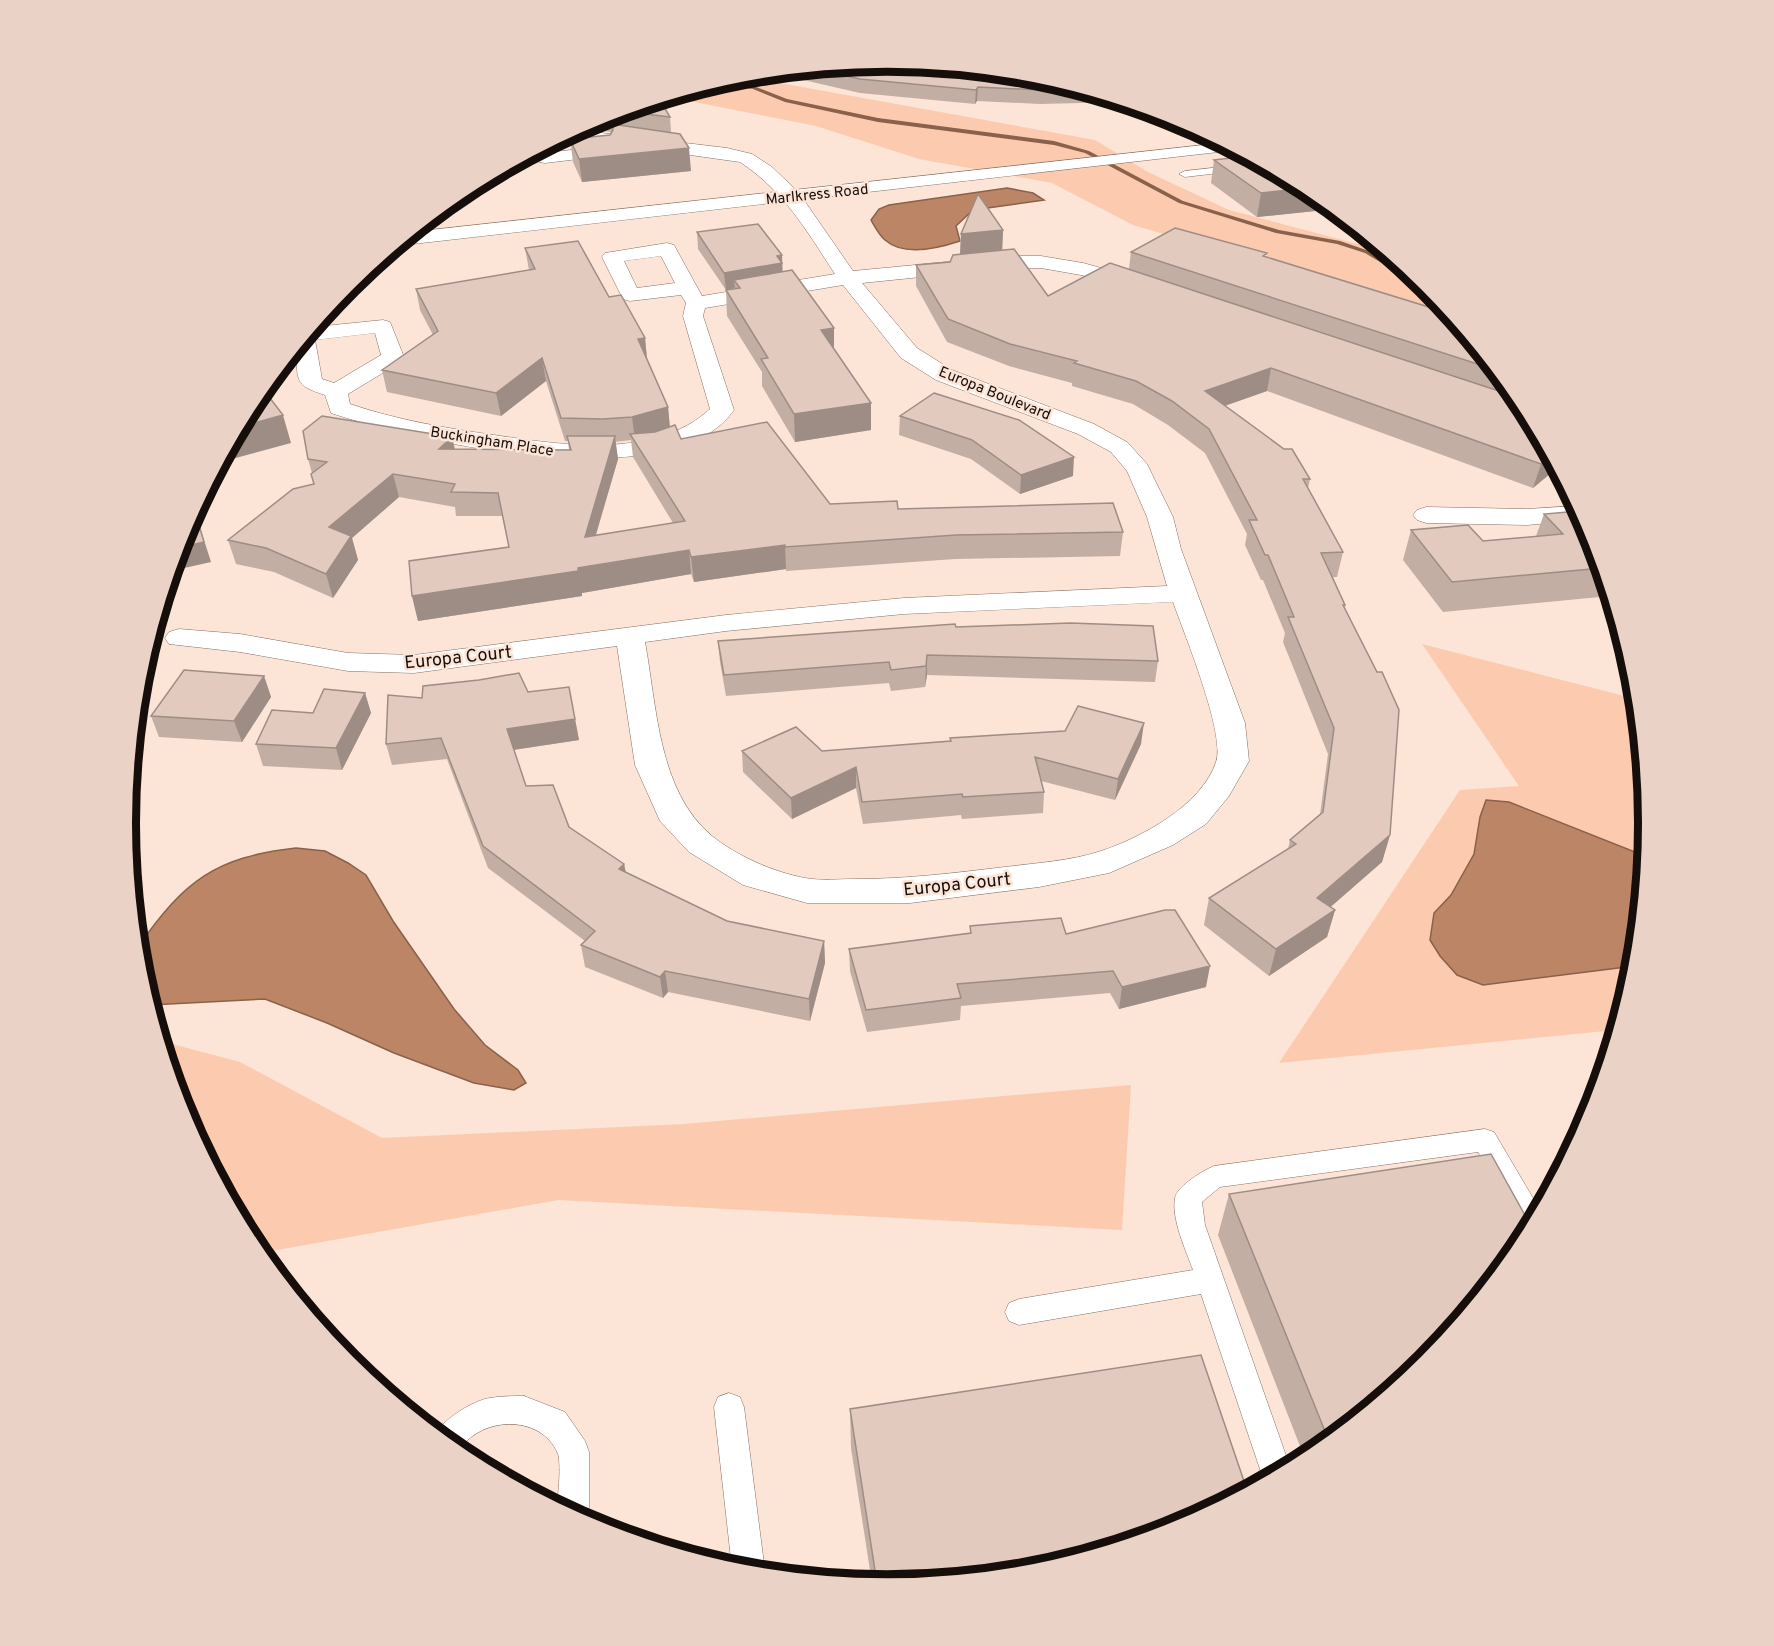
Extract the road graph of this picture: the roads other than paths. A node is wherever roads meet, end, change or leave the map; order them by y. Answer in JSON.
{"nodes":[{"id":1,"x":585,"y":136,"type":"edge"},
{"id":2,"x":642,"y":142,"type":"junction"},
{"id":3,"x":1217,"y":148,"type":"edge"},
{"id":4,"x":548,"y":153,"type":"edge"},
{"id":5,"x":544,"y":155,"type":"edge"},
{"id":6,"x":1250,"y":166,"type":"edge"},
{"id":7,"x":1185,"y":174,"type":"dead end"},
{"id":8,"x":554,"y":179,"type":"dead end"},
{"id":9,"x":793,"y":197,"type":"junction"},
{"id":10,"x":417,"y":238,"type":"edge"},
{"id":11,"x":848,"y":278,"type":"junction"},
{"id":12,"x":1160,"y":291,"type":"edge"},
{"id":13,"x":318,"y":333,"type":"edge"},
{"id":14,"x":305,"y":348,"type":"edge"},
{"id":15,"x":336,"y":391,"type":"junction"},
{"id":16,"x":1571,"y":514,"type":"edge"},
{"id":17,"x":1426,"y":515,"type":"dead end"},
{"id":18,"x":1160,"y":517,"type":"joint"},
{"id":19,"x":1184,"y":593,"type":"junction"},
{"id":20,"x":630,"y":636,"type":"junction"},
{"id":21,"x":179,"y":638,"type":"dead end"},
{"id":22,"x":1528,"y":1213,"type":"edge"},
{"id":23,"x":1209,"y":1280,"type":"junction"},
{"id":24,"x":1019,"y":1312,"type":"dead end"},
{"id":25,"x":729,"y":1407,"type":"dead end"},
{"id":26,"x":452,"y":1434,"type":"edge"},
{"id":27,"x":1274,"y":1466,"type":"edge"},
{"id":28,"x":573,"y":1505,"type":"edge"},
{"id":29,"x":748,"y":1561,"type":"edge"}],
"edges":[{"from":1,"to":2,"type":"street","name":"Europa Boulevard"},
{"from":2,"to":4,"type":"street"},
{"from":2,"to":9,"type":"street","name":"Europa Boulevard"},
{"from":3,"to":9,"type":"street","name":"Marlkress Road"},
{"from":5,"to":8,"type":"street"},
{"from":6,"to":7,"type":"lane"},
{"from":9,"to":10,"type":"street","name":"Marlkress Road"},
{"from":9,"to":11,"type":"street","name":"Europa Boulevard"},
{"from":11,"to":12,"type":"street","name":"Buckingham Place"},
{"from":11,"to":15,"type":"street","name":"Buckingham Place"},
{"from":11,"to":18,"type":"street","name":"Europa Boulevard"},
{"from":13,"to":15,"type":"street"},
{"from":14,"to":15,"type":"street"},
{"from":16,"to":17,"type":"street"},
{"from":18,"to":19,"type":"street","name":"Europa Court"},
{"from":19,"to":20,"type":"street","name":"Europa Court"},
{"from":19,"to":20,"type":"street","name":"Europa Court"},
{"from":20,"to":21,"type":"street","name":"Europa Court"},
{"from":22,"to":23,"type":"lane"},
{"from":23,"to":24,"type":"lane"},
{"from":23,"to":27,"type":"lane"},
{"from":25,"to":29,"type":"lane"},
{"from":26,"to":28,"type":"lane"}]}
